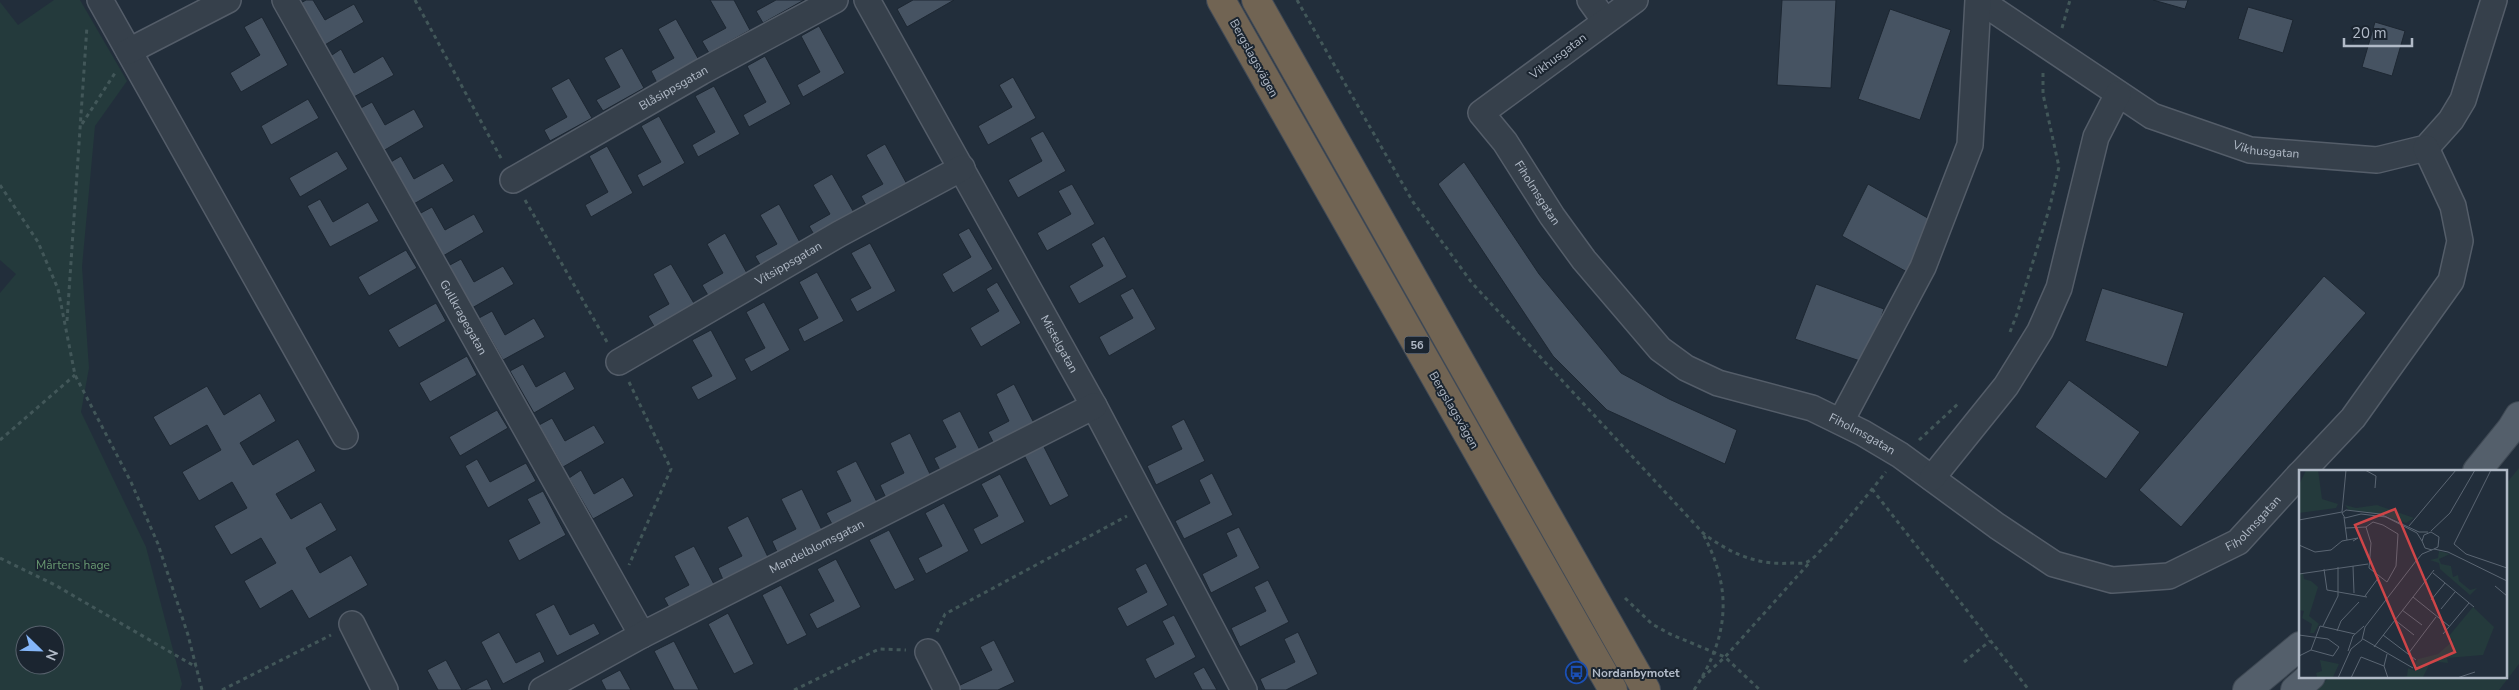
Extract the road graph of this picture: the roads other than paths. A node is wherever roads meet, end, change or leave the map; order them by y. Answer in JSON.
{"nodes":[{"id":1,"x":228,"y":0,"type":"edge"},
{"id":2,"x":286,"y":0,"type":"edge"},
{"id":3,"x":835,"y":0,"type":"edge"},
{"id":4,"x":867,"y":0,"type":"edge"},
{"id":5,"x":1221,"y":0,"type":"edge"},
{"id":6,"x":1256,"y":0,"type":"edge"},
{"id":7,"x":1590,"y":0,"type":"edge"},
{"id":8,"x":1635,"y":0,"type":"edge"},
{"id":9,"x":1978,"y":0,"type":"edge"},
{"id":10,"x":2494,"y":0,"type":"edge"},
{"id":11,"x":94,"y":10,"type":"edge"},
{"id":12,"x":1605,"y":21,"type":"junction"},
{"id":13,"x":130,"y":51,"type":"junction"},
{"id":14,"x":2118,"y":94,"type":"junction"},
{"id":15,"x":1481,"y":113,"type":"joint"},
{"id":16,"x":2426,"y":148,"type":"junction"},
{"id":17,"x":962,"y":168,"type":"junction"},
{"id":18,"x":513,"y":180,"type":"road end"},
{"id":19,"x":619,"y":362,"type":"road end"},
{"id":20,"x":1094,"y":406,"type":"junction"},
{"id":21,"x":2519,"y":416,"type":"edge"},
{"id":22,"x":1841,"y":421,"type":"junction"},
{"id":23,"x":345,"y":436,"type":"dead end"},
{"id":24,"x":2519,"y":449,"type":"edge"},
{"id":25,"x":2304,"y":470,"type":"edge"},
{"id":26,"x":2478,"y":470,"type":"edge"},
{"id":27,"x":2503,"y":470,"type":"edge"},
{"id":28,"x":2299,"y":475,"type":"edge"},
{"id":29,"x":1932,"y":478,"type":"junction"},
{"id":30,"x":352,"y":624,"type":"road end"},
{"id":31,"x":642,"y":635,"type":"junction"},
{"id":32,"x":2299,"y":647,"type":"edge"},
{"id":33,"x":928,"y":652,"type":"road end"},
{"id":34,"x":2309,"y":678,"type":"edge"},
{"id":35,"x":386,"y":690,"type":"edge"},
{"id":36,"x":542,"y":690,"type":"edge"},
{"id":37,"x":947,"y":690,"type":"edge"},
{"id":38,"x":1244,"y":690,"type":"edge"},
{"id":39,"x":1613,"y":690,"type":"edge"},
{"id":40,"x":1646,"y":690,"type":"edge"},
{"id":41,"x":2247,"y":690,"type":"edge"},
{"id":42,"x":2295,"y":690,"type":"edge"}],
"edges":[{"from":1,"to":13,"type":"street"},
{"from":2,"to":31,"type":"street","name":"Gullkragegatan"},
{"from":3,"to":18,"type":"street","name":"Blåsippsgatan"},
{"from":4,"to":17,"type":"street","name":"Mistelgatan"},
{"from":5,"to":39,"type":"highway","name":"Bergslagsvägen","number":"56"},
{"from":6,"to":40,"type":"highway","number":"56"},
{"from":7,"to":12,"type":"street"},
{"from":8,"to":12,"type":"street","name":"Vikhusgatan"},
{"from":9,"to":14,"type":"street","name":"Vikhusgatan"},
{"from":9,"to":22,"type":"street"},
{"from":10,"to":16,"type":"street"},
{"from":11,"to":13,"type":"street"},
{"from":12,"to":15,"type":"street","name":"Vikhusgatan"},
{"from":13,"to":23,"type":"street"},
{"from":14,"to":16,"type":"street","name":"Vikhusgatan"},
{"from":14,"to":29,"type":"street"},
{"from":15,"to":22,"type":"street","name":"Fiholmsgatan"},
{"from":16,"to":25,"type":"street"},
{"from":17,"to":19,"type":"street","name":"Vitsippsgatan"},
{"from":17,"to":20,"type":"street","name":"Mistelgatan"},
{"from":20,"to":31,"type":"street","name":"Mandelblomsgatan"},
{"from":20,"to":38,"type":"street","name":"Mistelgatan"},
{"from":21,"to":26,"type":"main road"},
{"from":22,"to":29,"type":"street","name":"Fiholmsgatan"},
{"from":24,"to":27,"type":"main road"},
{"from":28,"to":29,"type":"street","name":"Fiholmsgatan"},
{"from":30,"to":35,"type":"street"},
{"from":31,"to":36,"type":"street","name":"Mandelblomsgatan"},
{"from":32,"to":41,"type":"main road"},
{"from":33,"to":37,"type":"street"},
{"from":34,"to":42,"type":"main road"}]}
